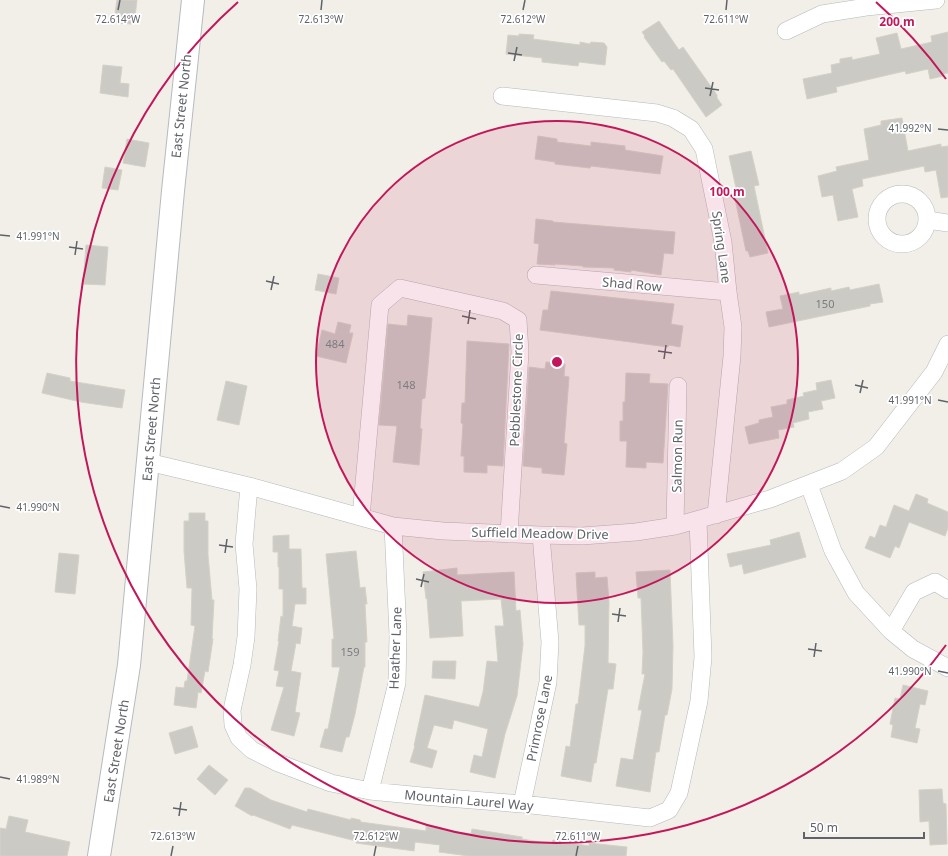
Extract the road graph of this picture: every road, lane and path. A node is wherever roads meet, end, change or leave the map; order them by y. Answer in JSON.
{"nodes":[{"id":1,"x":193,"y":0,"type":"edge"},
{"id":2,"x":936,"y":0,"type":"edge"},
{"id":3,"x":786,"y":31,"type":"dead end"},
{"id":4,"x":502,"y":96,"type":"dead end"},
{"id":5,"x":928,"y":220,"type":"dead end"},
{"id":6,"x":948,"y":223,"type":"edge"},
{"id":7,"x":536,"y":275,"type":"dead end"},
{"id":8,"x":728,"y":292,"type":"junction"},
{"id":9,"x":948,"y":344,"type":"edge"},
{"id":10,"x":941,"y":370,"type":"edge"},
{"id":11,"x":678,"y":386,"type":"dead end"},
{"id":12,"x":148,"y":462,"type":"junction"},
{"id":13,"x":809,"y":484,"type":"junction"},
{"id":14,"x":249,"y":486,"type":"junction"},
{"id":15,"x":716,"y":515,"type":"junction"},
{"id":16,"x":361,"y":517,"type":"junction"},
{"id":17,"x":698,"y":520,"type":"junction"},
{"id":18,"x":393,"y":526,"type":"junction"},
{"id":19,"x":676,"y":526,"type":"junction"},
{"id":20,"x":509,"y":534,"type":"junction"},
{"id":21,"x":541,"y":535,"type":"junction"},
{"id":22,"x":948,"y":590,"type":"edge"},
{"id":23,"x":891,"y":631,"type":"junction"},
{"id":24,"x":948,"y":668,"type":"edge"},
{"id":25,"x":370,"y":791,"type":"junction"},
{"id":26,"x":522,"y":804,"type":"junction"},
{"id":27,"x":99,"y":856,"type":"edge"}],
"edges":[{"from":1,"to":12,"type":"main road","name":"East Street North"},
{"from":2,"to":3,"type":"street"},
{"from":4,"to":8,"type":"street","name":"Spring Lane"},
{"from":5,"to":6,"type":"street"},
{"from":7,"to":8,"type":"street","name":"Shad Row"},
{"from":8,"to":15,"type":"street","name":"Spring Lane"},
{"from":9,"to":10,"type":"street","name":"Suffield Meadow Drive"},
{"from":10,"to":13,"type":"street","name":"Suffield Meadow Drive"},
{"from":11,"to":19,"type":"street","name":"Salmon Run"},
{"from":12,"to":14,"type":"street","name":"Suffield Meadow Drive"},
{"from":12,"to":27,"type":"main road","name":"East Street North"},
{"from":13,"to":15,"type":"street","name":"Suffield Meadow Drive"},
{"from":13,"to":23,"type":"street"},
{"from":14,"to":16,"type":"street","name":"Suffield Meadow Drive"},
{"from":14,"to":25,"type":"street","name":"Mountain Laurel Way"},
{"from":15,"to":17,"type":"street","name":"Suffield Meadow Drive"},
{"from":16,"to":18,"type":"street","name":"Suffield Meadow Drive"},
{"from":16,"to":20,"type":"street","name":"Pebblestone Circle"},
{"from":17,"to":19,"type":"street","name":"Suffield Meadow Drive"},
{"from":17,"to":26,"type":"street","name":"Mountain Laurel Way"},
{"from":18,"to":20,"type":"street","name":"Suffield Meadow Drive"},
{"from":18,"to":25,"type":"street","name":"Heather Lane"},
{"from":19,"to":21,"type":"street","name":"Suffield Meadow Drive"},
{"from":20,"to":21,"type":"street","name":"Suffield Meadow Drive"},
{"from":21,"to":26,"type":"street","name":"Primrose Lane"},
{"from":22,"to":23,"type":"street"},
{"from":23,"to":24,"type":"street"},
{"from":25,"to":26,"type":"street","name":"Mountain Laurel Way"}]}
